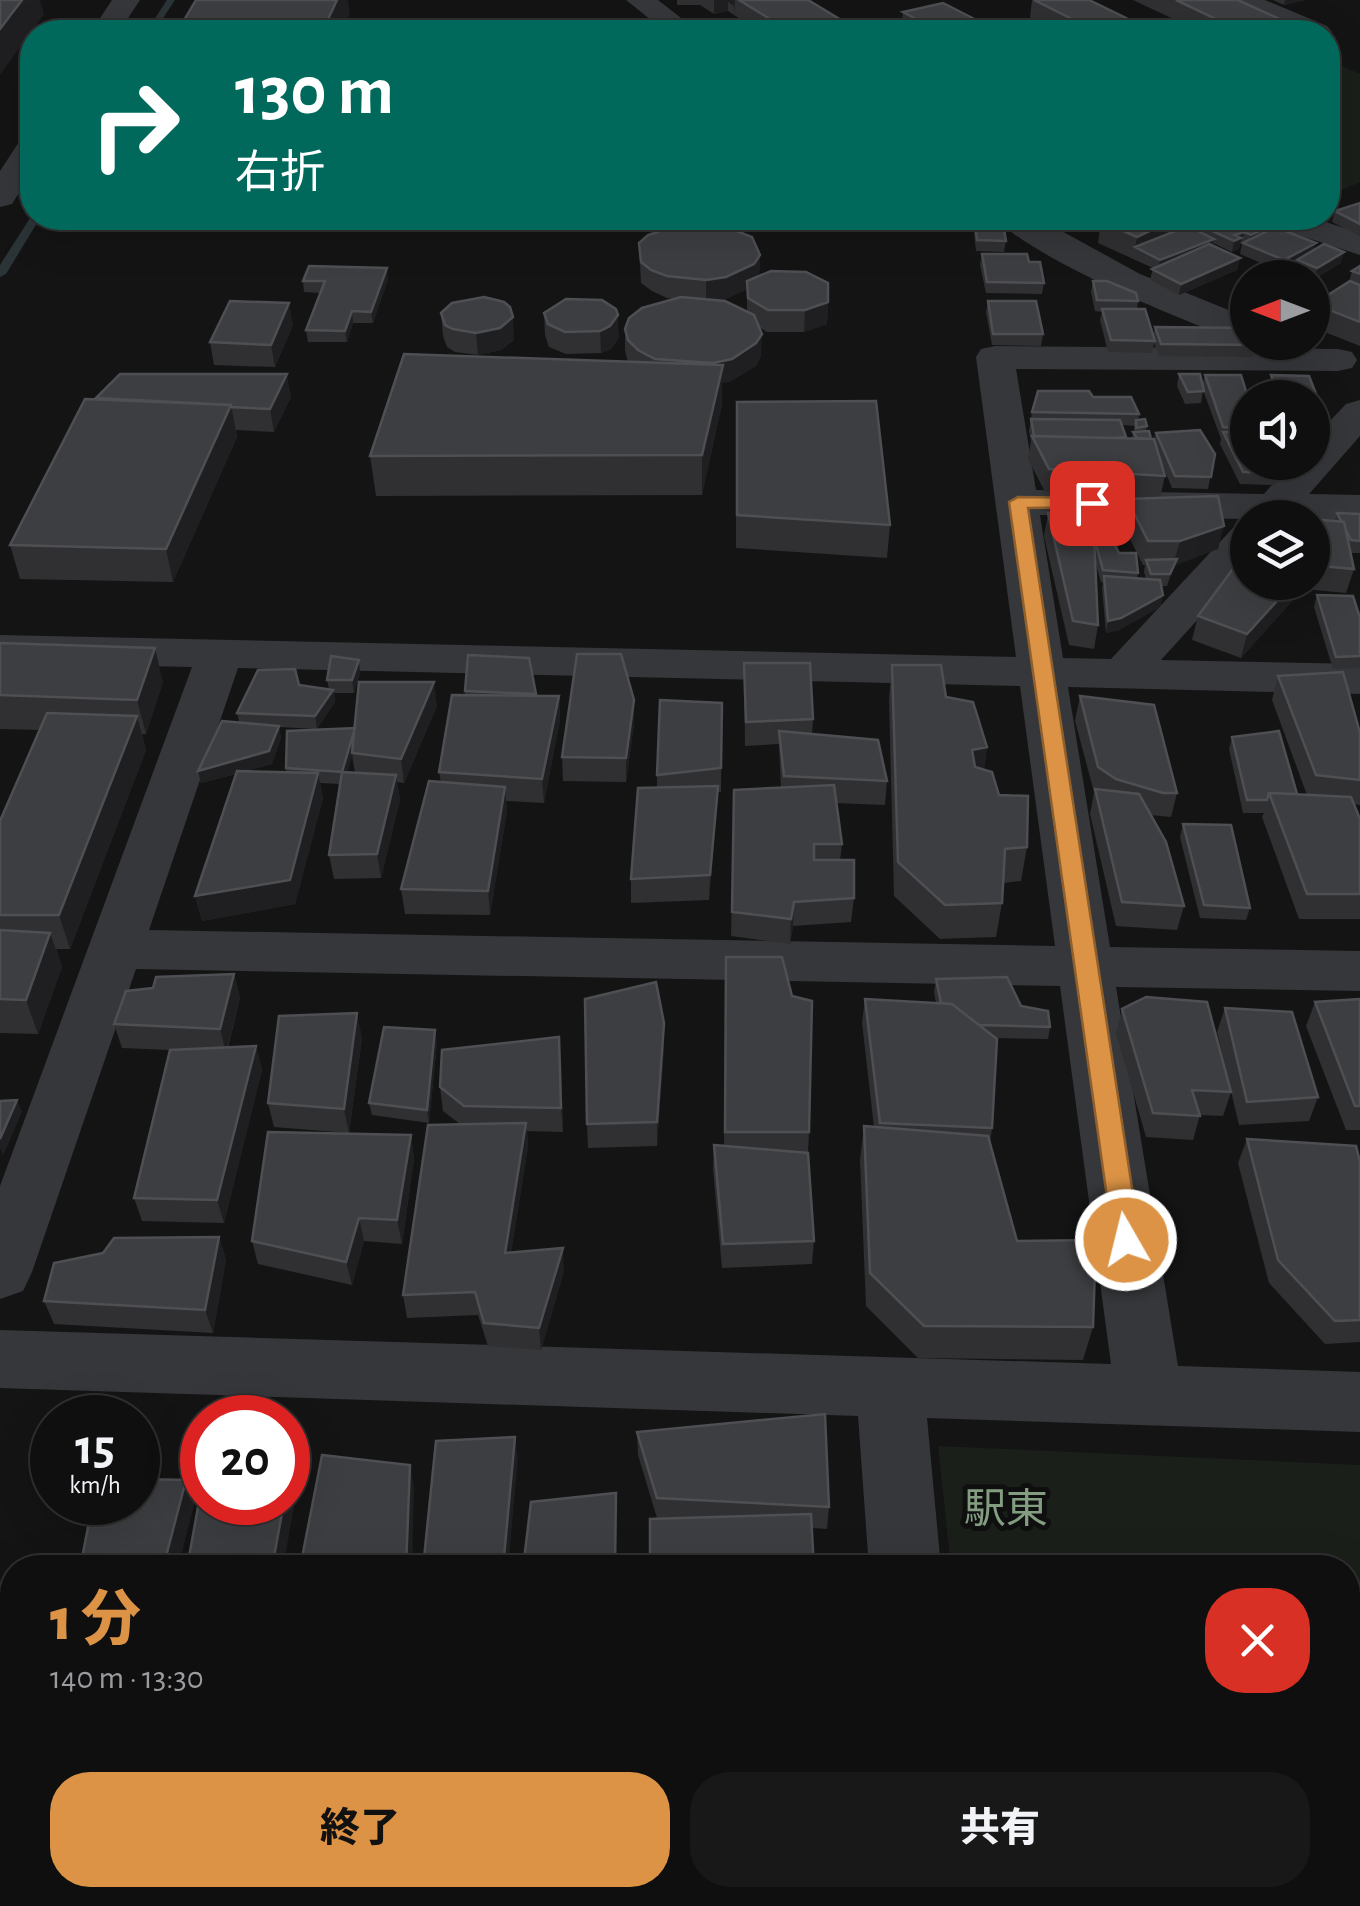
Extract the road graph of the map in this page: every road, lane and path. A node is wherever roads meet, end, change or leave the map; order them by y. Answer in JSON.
{"nodes":[{"id":1,"x":640,"y":0,"type":"edge"},
{"id":2,"x":1241,"y":0,"type":"edge"},
{"id":3,"x":668,"y":20,"type":"edge"},
{"id":4,"x":1287,"y":20,"type":"edge"},
{"id":5,"x":20,"y":165,"type":"edge"},
{"id":6,"x":0,"y":196,"type":"edge"},
{"id":7,"x":1034,"y":230,"type":"edge"},
{"id":8,"x":1317,"y":230,"type":"edge"},
{"id":9,"x":1360,"y":244,"type":"edge"},
{"id":10,"x":1230,"y":325,"type":"edge"},
{"id":11,"x":1349,"y":362,"type":"edge"},
{"id":12,"x":1360,"y":412,"type":"edge"},
{"id":13,"x":1281,"y":500,"type":"edge"},
{"id":14,"x":1018,"y":502,"type":"junction"},
{"id":15,"x":1360,"y":508,"type":"edge"},
{"id":16,"x":1330,"y":512,"type":"edge"},
{"id":17,"x":1230,"y":518,"type":"edge"},
{"id":18,"x":1230,"y":557,"type":"edge"},
{"id":19,"x":0,"y":649,"type":"edge"},
{"id":20,"x":220,"y":654,"type":"junction"},
{"id":21,"x":1045,"y":672,"type":"junction"},
{"id":22,"x":1124,"y":674,"type":"junction"},
{"id":23,"x":1360,"y":679,"type":"edge"},
{"id":24,"x":115,"y":949,"type":"junction"},
{"id":25,"x":1087,"y":966,"type":"junction"},
{"id":26,"x":1360,"y":971,"type":"edge"},
{"id":27,"x":0,"y":1272,"type":"edge"},
{"id":28,"x":0,"y":1359,"type":"edge"},
{"id":29,"x":890,"y":1387,"type":"junction"},
{"id":30,"x":1149,"y":1396,"type":"junction"},
{"id":31,"x":1360,"y":1402,"type":"edge"},
{"id":32,"x":904,"y":1555,"type":"edge"}],
"edges":[{"from":1,"to":3,"type":"street"},
{"from":2,"to":4,"type":"street"},
{"from":5,"to":6,"type":"street"},
{"from":7,"to":10,"type":"street"},
{"from":8,"to":9,"type":"street"},
{"from":11,"to":14,"type":"street"},
{"from":12,"to":13,"type":"street"},
{"from":14,"to":17,"type":"street"},
{"from":14,"to":21,"type":"street"},
{"from":15,"to":16,"type":"street"},
{"from":18,"to":22,"type":"street"},
{"from":19,"to":20,"type":"street"},
{"from":20,"to":21,"type":"street"},
{"from":20,"to":24,"type":"street"},
{"from":21,"to":22,"type":"street"},
{"from":21,"to":25,"type":"street"},
{"from":22,"to":23,"type":"street"},
{"from":24,"to":25,"type":"street"},
{"from":24,"to":27,"type":"street"},
{"from":25,"to":26,"type":"street"},
{"from":25,"to":30,"type":"street"},
{"from":28,"to":29,"type":"street"},
{"from":29,"to":30,"type":"street"},
{"from":29,"to":32,"type":"street"},
{"from":30,"to":31,"type":"street"}]}
